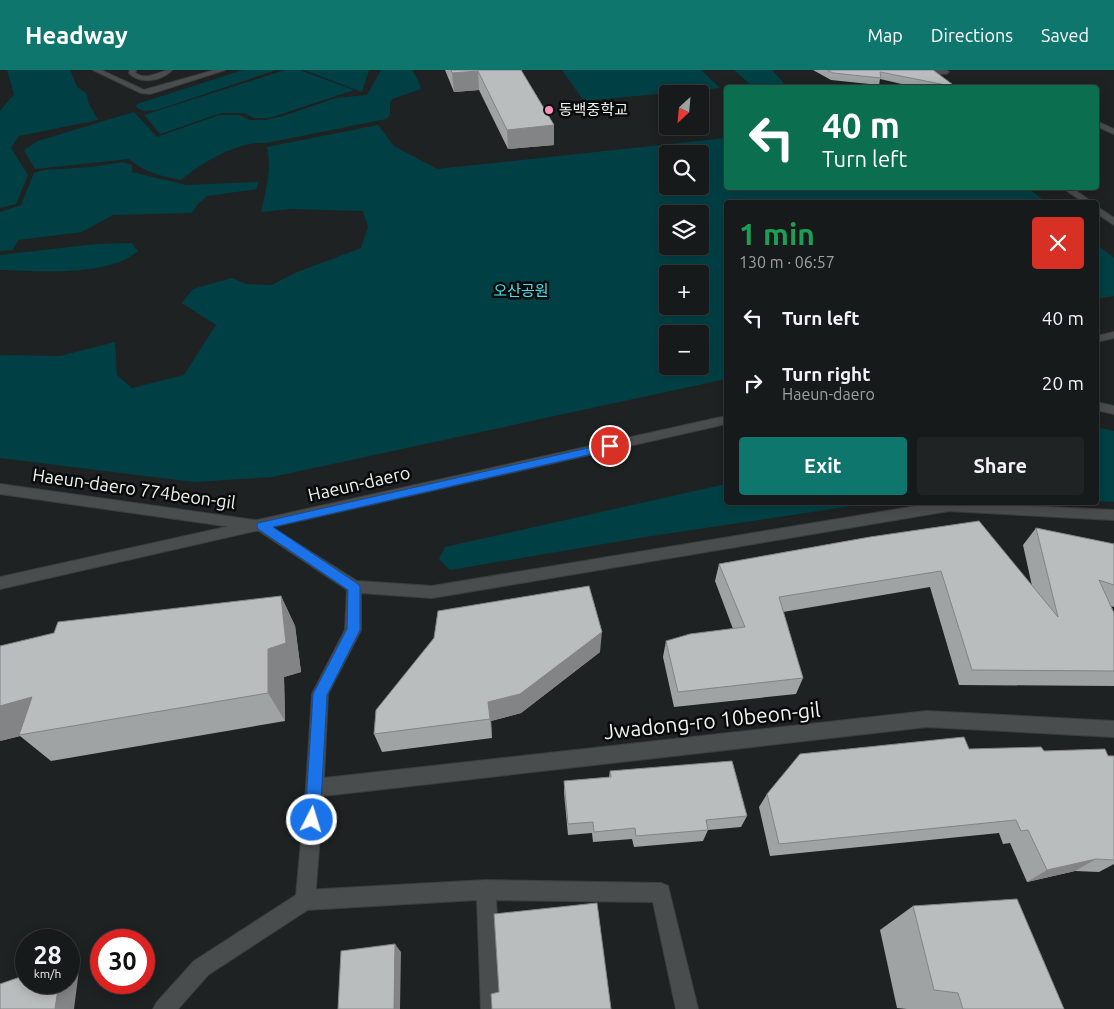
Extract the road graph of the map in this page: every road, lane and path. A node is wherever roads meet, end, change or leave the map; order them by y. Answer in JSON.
{"nodes":[{"id":1,"x":96,"y":70,"type":"edge"},
{"id":2,"x":133,"y":70,"type":"edge"},
{"id":3,"x":169,"y":70,"type":"edge"},
{"id":4,"x":222,"y":70,"type":"edge"},
{"id":5,"x":906,"y":71,"type":"edge"},
{"id":6,"x":114,"y":72,"type":"dead end"},
{"id":7,"x":945,"y":73,"type":"edge"},
{"id":8,"x":106,"y":75,"type":"junction"},
{"id":9,"x":1099,"y":124,"type":"edge"},
{"id":10,"x":1114,"y":124,"type":"edge"},
{"id":11,"x":1114,"y":132,"type":"edge"},
{"id":12,"x":1071,"y":190,"type":"edge"},
{"id":13,"x":1085,"y":200,"type":"edge"},
{"id":14,"x":1099,"y":211,"type":"edge"},
{"id":15,"x":1112,"y":219,"type":"edge"},
{"id":16,"x":1114,"y":335,"type":"edge"},
{"id":17,"x":1099,"y":338,"type":"edge"},
{"id":18,"x":1099,"y":407,"type":"edge"},
{"id":19,"x":1114,"y":410,"type":"edge"},
{"id":20,"x":724,"y":420,"type":"edge"},
{"id":21,"x":0,"y":489,"type":"edge"},
{"id":22,"x":1114,"y":515,"type":"edge"},
{"id":23,"x":262,"y":526,"type":"junction"},
{"id":24,"x":0,"y":583,"type":"edge"},
{"id":25,"x":354,"y":587,"type":"junction"},
{"id":26,"x":1114,"y":729,"type":"edge"},
{"id":27,"x":315,"y":788,"type":"junction"},
{"id":28,"x":486,"y":890,"type":"junction"},
{"id":29,"x":305,"y":900,"type":"junction"},
{"id":30,"x":164,"y":1009,"type":"edge"},
{"id":31,"x":492,"y":1009,"type":"edge"},
{"id":32,"x":687,"y":1009,"type":"edge"}],
"edges":[{"from":1,"to":8,"type":"street"},
{"from":2,"to":3,"type":"street"},
{"from":4,"to":8,"type":"street"},
{"from":5,"to":7,"type":"street"},
{"from":6,"to":8,"type":"lane"},
{"from":9,"to":10,"type":"street"},
{"from":9,"to":11,"type":"street"},
{"from":12,"to":13,"type":"street"},
{"from":14,"to":15,"type":"street"},
{"from":16,"to":17,"type":"street"},
{"from":18,"to":19,"type":"street"},
{"from":20,"to":23,"type":"street","name":"Haeun-daero"},
{"from":21,"to":23,"type":"street","name":"Haeun-daero 774beon-gil"},
{"from":22,"to":25,"type":"street"},
{"from":23,"to":24,"type":"street","name":"Haeun-daero"},
{"from":23,"to":25,"type":"street"},
{"from":25,"to":27,"type":"street"},
{"from":26,"to":27,"type":"street","name":"Jwadong-ro 10beon-gil"},
{"from":27,"to":29,"type":"street"},
{"from":28,"to":29,"type":"street"},
{"from":28,"to":31,"type":"street"},
{"from":28,"to":32,"type":"street"},
{"from":29,"to":30,"type":"street"}]}
